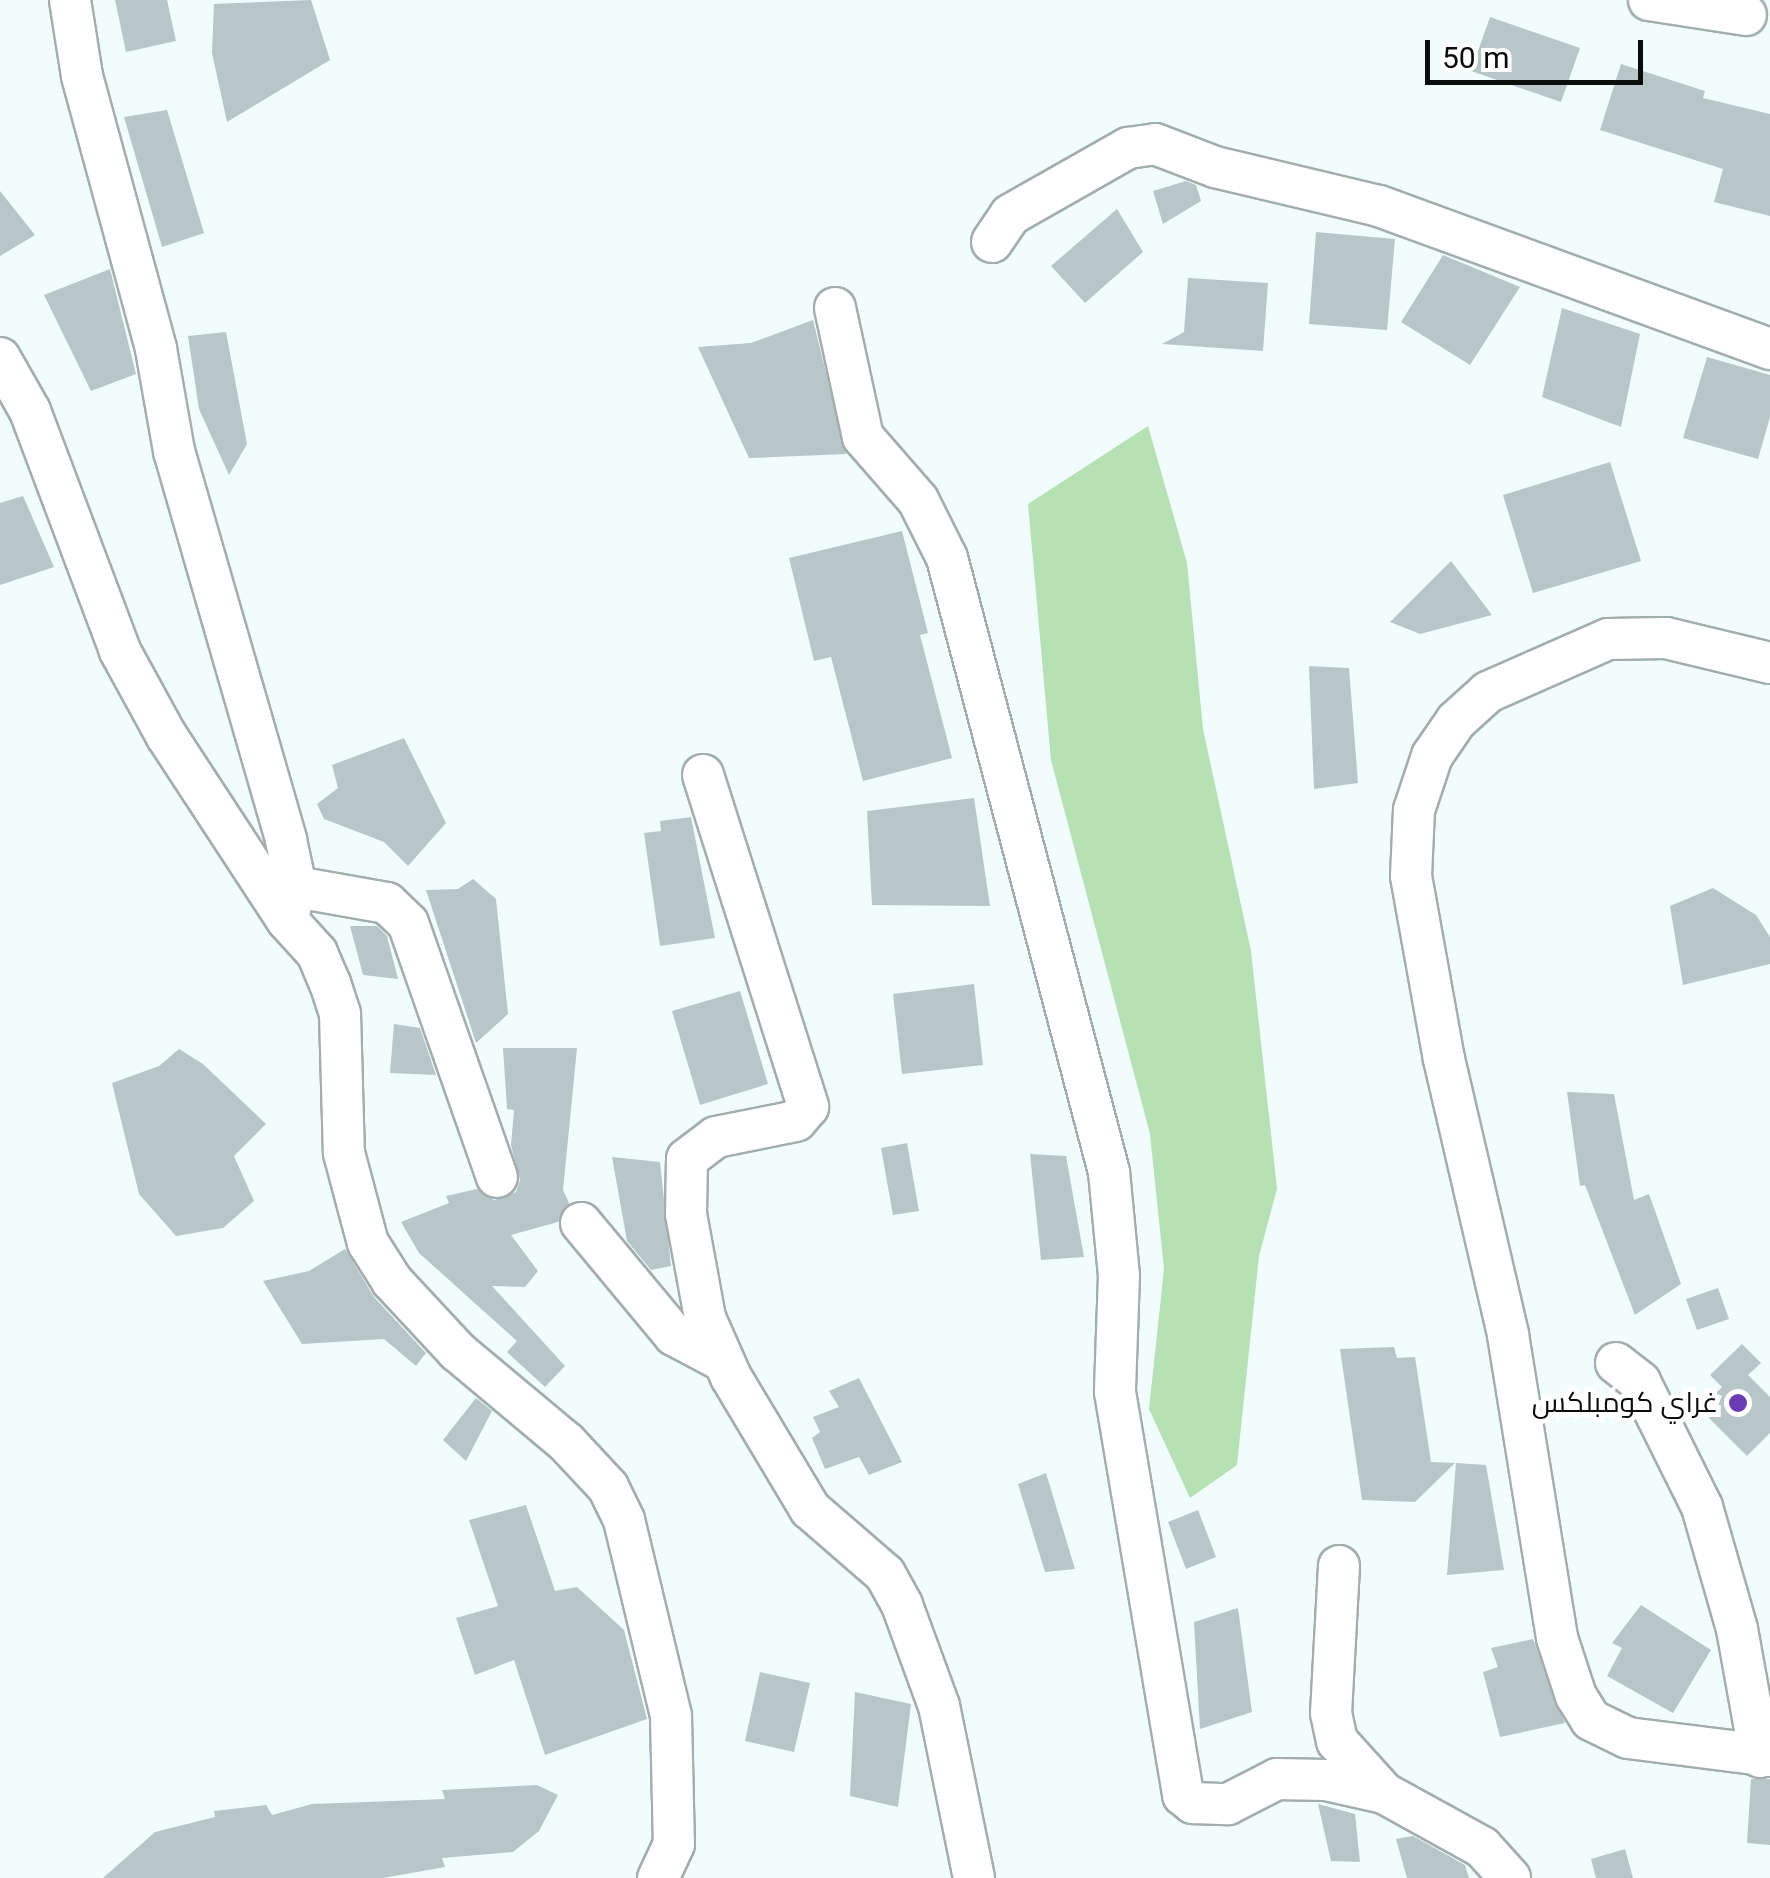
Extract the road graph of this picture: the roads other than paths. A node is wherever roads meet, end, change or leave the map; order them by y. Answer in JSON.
{"nodes":[{"id":1,"x":70,"y":0,"type":"edge"},
{"id":2,"x":1649,"y":0,"type":"edge"},
{"id":3,"x":1753,"y":11,"type":"edge"},
{"id":4,"x":992,"y":242,"type":"dead end"},
{"id":5,"x":835,"y":308,"type":"dead end"},
{"id":6,"x":1770,"y":348,"type":"edge"},
{"id":7,"x":0,"y":358,"type":"edge"},
{"id":8,"x":1770,"y":663,"type":"edge"},
{"id":9,"x":702,"y":775,"type":"dead end"},
{"id":10,"x":291,"y":904,"type":"junction"},
{"id":11,"x":497,"y":1177,"type":"dead end"},
{"id":12,"x":581,"y":1223,"type":"dead end"},
{"id":13,"x":723,"y":1361,"type":"junction"},
{"id":14,"x":1616,"y":1364,"type":"dead end"},
{"id":15,"x":1339,"y":1566,"type":"dead end"},
{"id":16,"x":1765,"y":1757,"type":"edge"},
{"id":17,"x":1384,"y":1793,"type":"junction"},
{"id":18,"x":658,"y":1878,"type":"edge"},
{"id":19,"x":974,"y":1878,"type":"edge"},
{"id":20,"x":1510,"y":1878,"type":"edge"}],
"edges":[{"from":1,"to":10,"type":"street"},
{"from":2,"to":3,"type":"street"},
{"from":4,"to":6,"type":"street"},
{"from":5,"to":17,"type":"street"},
{"from":7,"to":10,"type":"street"},
{"from":8,"to":16,"type":"street"},
{"from":9,"to":13,"type":"street"},
{"from":10,"to":11,"type":"street"},
{"from":10,"to":18,"type":"street"},
{"from":12,"to":13,"type":"street"},
{"from":13,"to":19,"type":"street"},
{"from":14,"to":16,"type":"street"},
{"from":15,"to":17,"type":"street"},
{"from":17,"to":20,"type":"street"}]}
